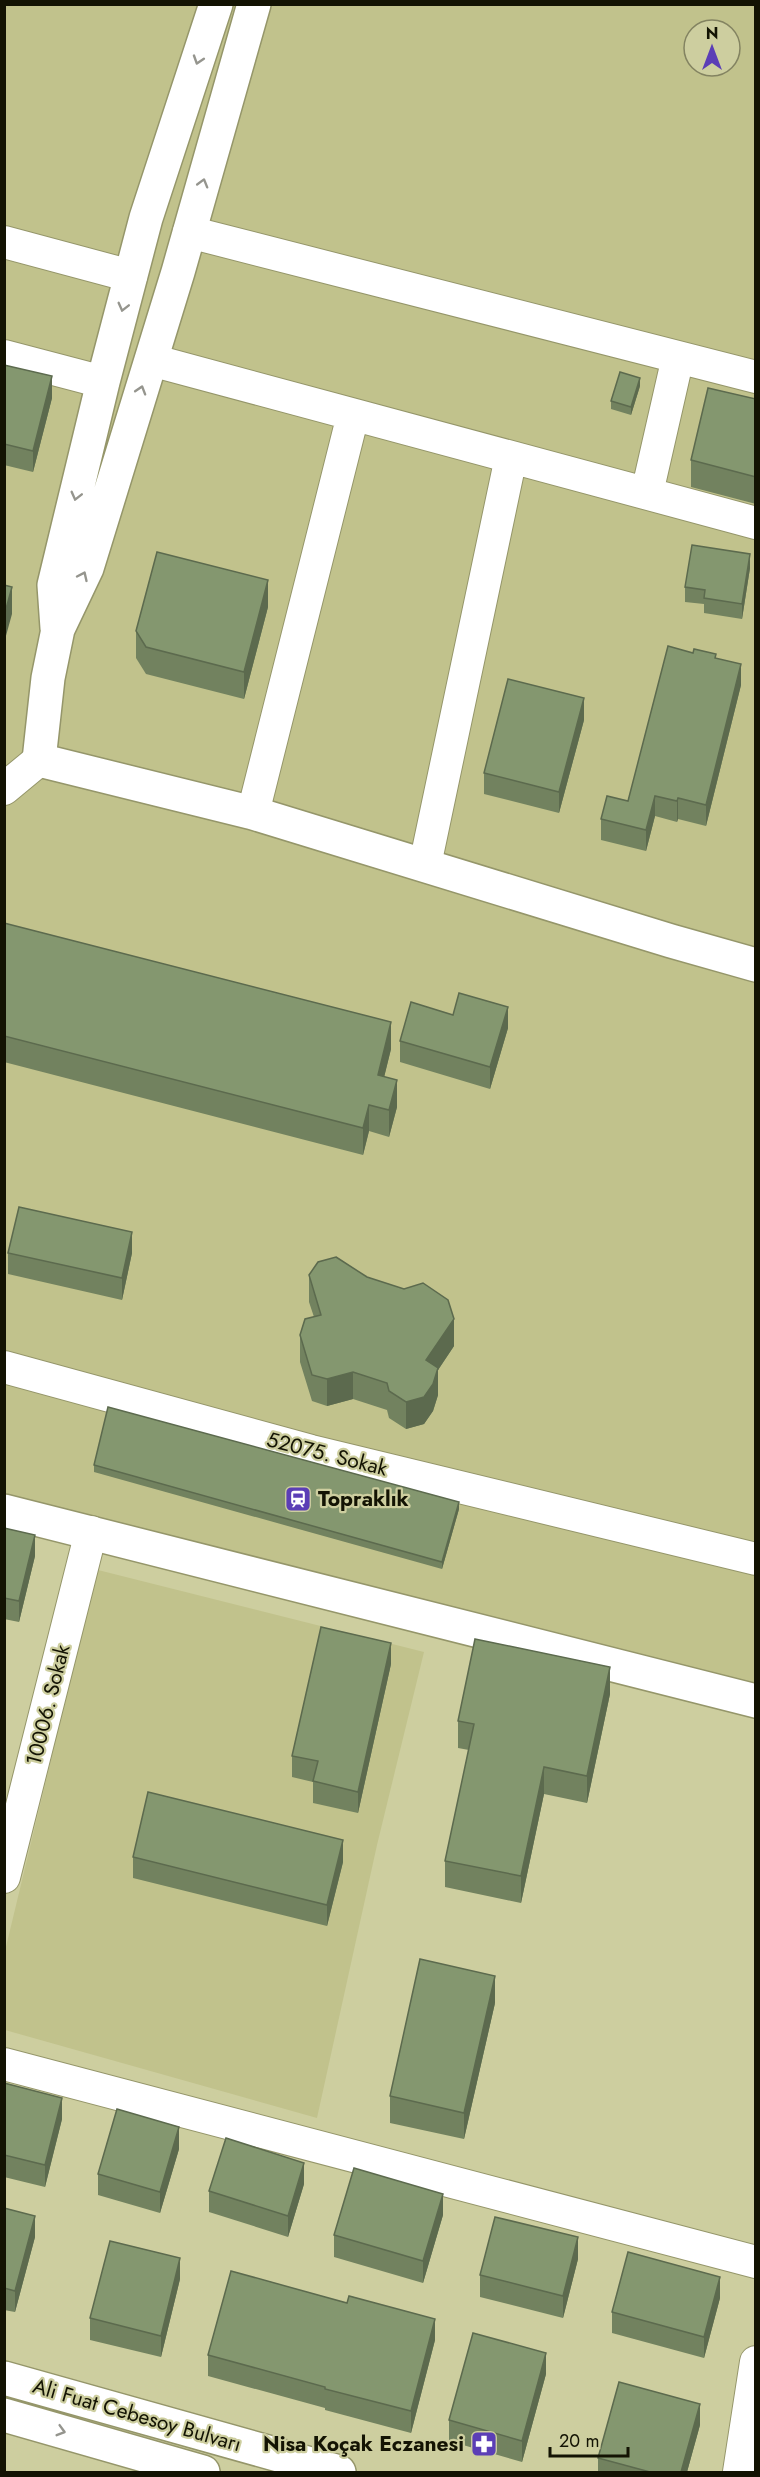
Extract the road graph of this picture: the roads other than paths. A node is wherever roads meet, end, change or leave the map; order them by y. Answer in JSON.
{"nodes":[{"id":1,"x":216,"y":4,"type":"edge"},
{"id":2,"x":254,"y":4,"type":"edge"},
{"id":3,"x":189,"y":232,"type":"junction"},
{"id":4,"x":4,"y":242,"type":"edge"},
{"id":5,"x":131,"y":276,"type":"junction"},
{"id":6,"x":4,"y":356,"type":"edge"},
{"id":7,"x":678,"y":357,"type":"junction"},
{"id":8,"x":151,"y":360,"type":"junction"},
{"id":9,"x":756,"y":377,"type":"edge"},
{"id":10,"x":103,"y":382,"type":"junction"},
{"id":11,"x":353,"y":415,"type":"junction"},
{"id":12,"x":511,"y":457,"type":"junction"},
{"id":13,"x":647,"y":493,"type":"junction"},
{"id":14,"x":756,"y":522,"type":"edge"},
{"id":15,"x":57,"y":629,"type":"junction"},
{"id":16,"x":39,"y":760,"type":"junction"},
{"id":17,"x":4,"y":789,"type":"edge"},
{"id":18,"x":254,"y":813,"type":"junction"},
{"id":19,"x":425,"y":865,"type":"junction"},
{"id":20,"x":755,"y":964,"type":"edge"},
{"id":21,"x":4,"y":1367,"type":"edge"},
{"id":22,"x":4,"y":1511,"type":"edge"},
{"id":23,"x":91,"y":1532,"type":"junction"},
{"id":24,"x":756,"y":1559,"type":"edge"},
{"id":25,"x":756,"y":1701,"type":"edge"},
{"id":26,"x":13,"y":1804,"type":"edge"},
{"id":27,"x":4,"y":1877,"type":"edge"},
{"id":28,"x":4,"y":2064,"type":"edge"},
{"id":29,"x":756,"y":2262,"type":"edge"},
{"id":30,"x":756,"y":2362,"type":"edge"},
{"id":31,"x":4,"y":2378,"type":"edge"},
{"id":32,"x":4,"y":2415,"type":"edge"},
{"id":33,"x":203,"y":2472,"type":"edge"},
{"id":34,"x":339,"y":2472,"type":"edge"},
{"id":35,"x":739,"y":2472,"type":"edge"}],
"edges":[{"from":1,"to":5,"type":"street","one_way":true},
{"from":3,"to":2,"type":"street","one_way":true},
{"from":3,"to":7,"type":"street"},
{"from":3,"to":8,"type":"street"},
{"from":4,"to":5,"type":"street"},
{"from":5,"to":10,"type":"street","one_way":true},
{"from":6,"to":10,"type":"street"},
{"from":7,"to":9,"type":"street"},
{"from":7,"to":13,"type":"street"},
{"from":8,"to":11,"type":"street"},
{"from":15,"to":8,"type":"street","one_way":true},
{"from":10,"to":15,"type":"street","one_way":true},
{"from":11,"to":12,"type":"street"},
{"from":11,"to":18,"type":"street"},
{"from":12,"to":13,"type":"street"},
{"from":12,"to":19,"type":"street"},
{"from":13,"to":14,"type":"street"},
{"from":15,"to":16,"type":"street"},
{"from":16,"to":17,"type":"street"},
{"from":16,"to":18,"type":"street"},
{"from":18,"to":19,"type":"street"},
{"from":19,"to":20,"type":"street"},
{"from":21,"to":24,"type":"street","name":"52075. Sokak"},
{"from":22,"to":23,"type":"street"},
{"from":23,"to":25,"type":"street"},
{"from":23,"to":26,"type":"street","name":"10006. Sokak"},
{"from":26,"to":27,"type":"street","name":"10006. Sokak"},
{"from":28,"to":29,"type":"street"},
{"from":30,"to":35,"type":"street"},
{"from":31,"to":34,"type":"street","name":"Ali Fuat Cebesoy Bulvarı"},
{"from":32,"to":33,"type":"street","one_way":true}]}
